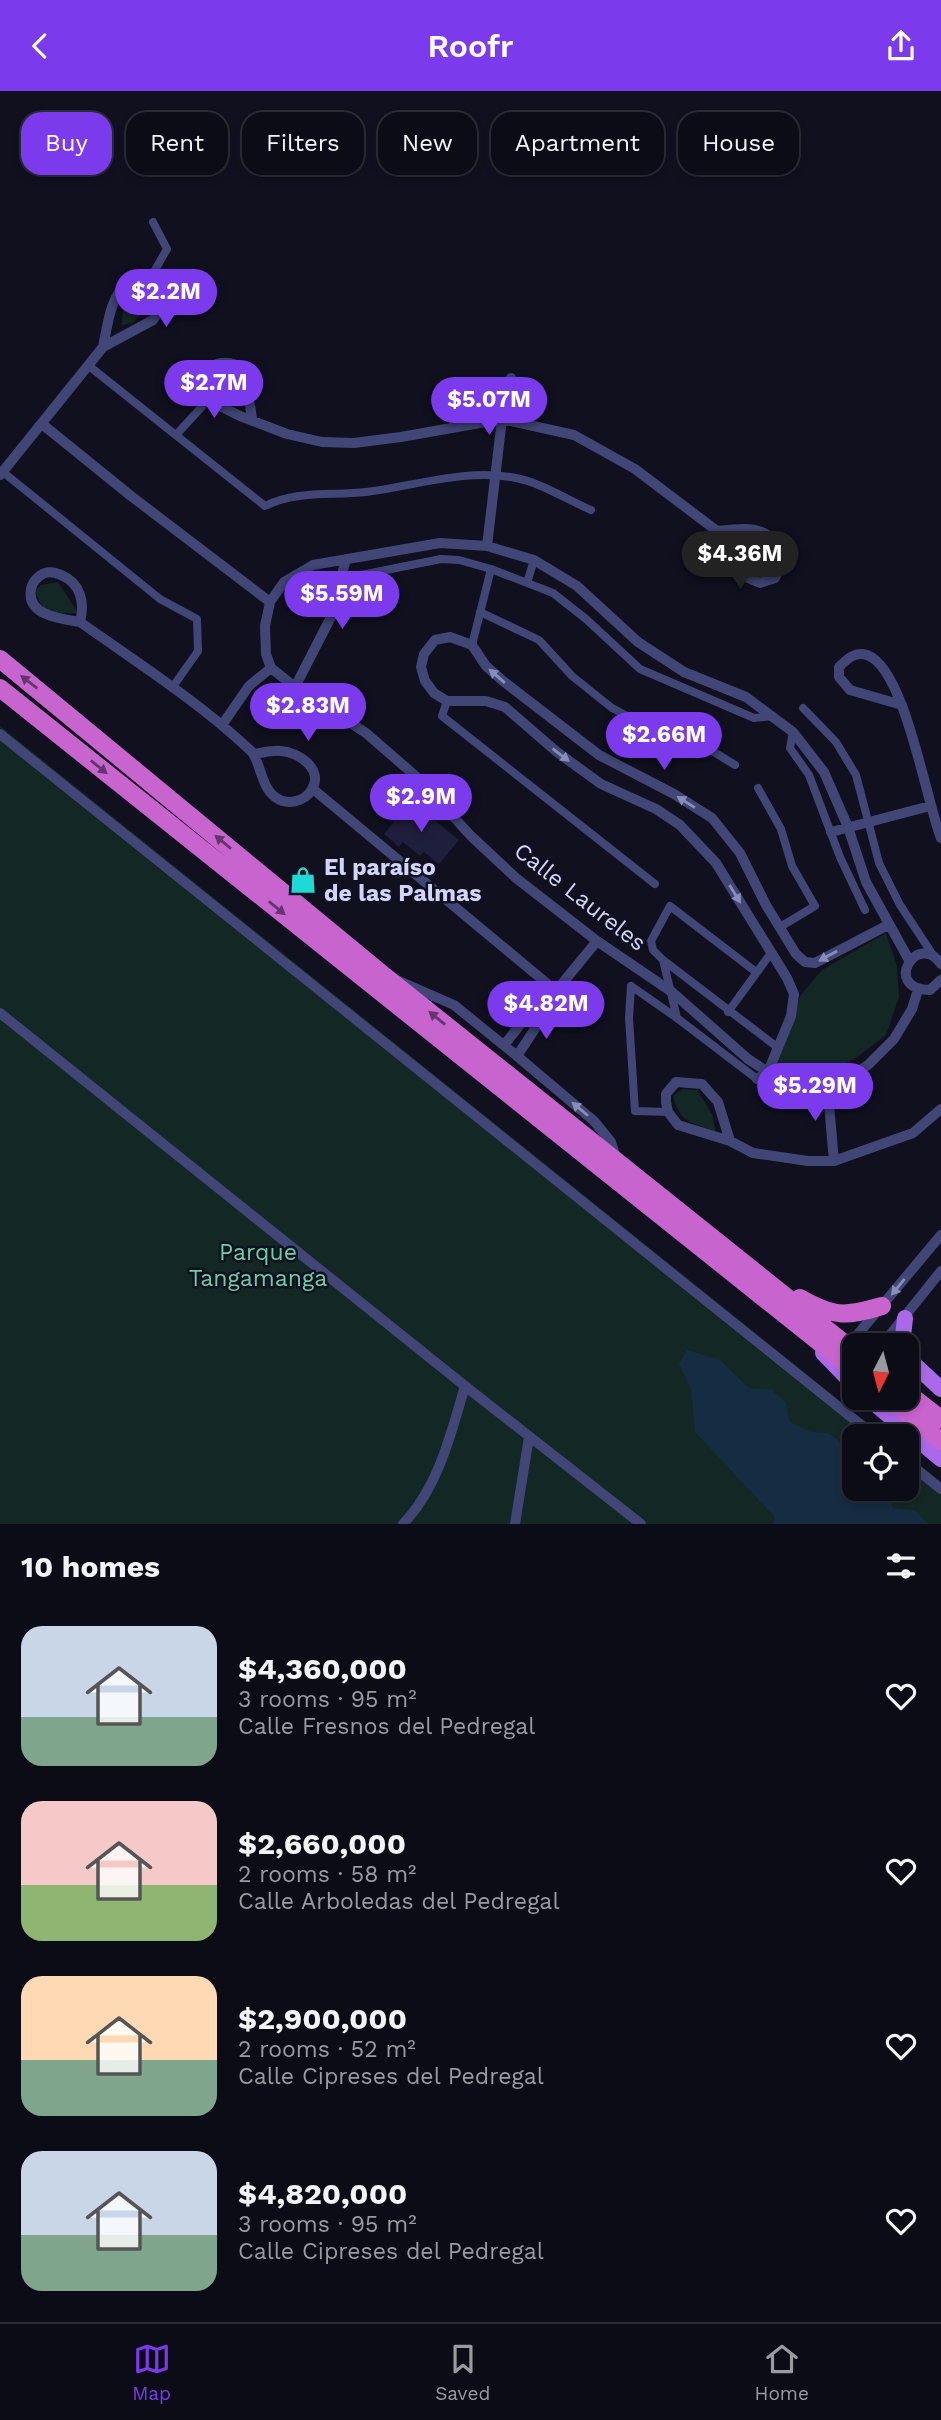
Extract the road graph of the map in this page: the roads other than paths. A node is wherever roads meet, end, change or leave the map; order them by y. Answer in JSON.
{"nodes":[{"id":1,"x":153,"y":222,"type":"dead end"},
{"id":2,"x":147,"y":284,"type":"junction"},
{"id":3,"x":103,"y":347,"type":"junction"},
{"id":4,"x":89,"y":366,"type":"junction"},
{"id":5,"x":511,"y":378,"type":"dead end"},
{"id":6,"x":208,"y":400,"type":"junction"},
{"id":7,"x":252,"y":419,"type":"junction"},
{"id":8,"x":502,"y":419,"type":"junction"},
{"id":9,"x":42,"y":423,"type":"junction"},
{"id":10,"x":176,"y":435,"type":"junction"},
{"id":11,"x":2,"y":473,"type":"edge"},
{"id":12,"x":496,"y":475,"type":"junction"},
{"id":13,"x":591,"y":510,"type":"dead end"},
{"id":14,"x":717,"y":531,"type":"junction"},
{"id":15,"x":440,"y":543,"type":"junction"},
{"id":16,"x":487,"y":545,"type":"junction"},
{"id":17,"x":346,"y":559,"type":"junction"},
{"id":18,"x":441,"y":559,"type":"junction"},
{"id":19,"x":534,"y":560,"type":"junction"},
{"id":20,"x":491,"y":569,"type":"junction"},
{"id":21,"x":342,"y":575,"type":"junction"},
{"id":22,"x":527,"y":583,"type":"junction"},
{"id":23,"x":271,"y":602,"type":"junction"},
{"id":24,"x":596,"y":604,"type":"junction"},
{"id":25,"x":480,"y":612,"type":"junction"},
{"id":26,"x":586,"y":619,"type":"junction"},
{"id":27,"x":80,"y":622,"type":"junction"},
{"id":28,"x":638,"y":642,"type":"junction"},
{"id":29,"x":472,"y":645,"type":"junction"},
{"id":30,"x":627,"y":657,"type":"junction"},
{"id":31,"x":0,"y":659,"type":"edge"},
{"id":32,"x":271,"y":668,"type":"junction"},
{"id":33,"x":684,"y":672,"type":"junction"},
{"id":34,"x":675,"y":686,"type":"junction"},
{"id":35,"x":295,"y":687,"type":"junction"},
{"id":36,"x":0,"y":688,"type":"edge"},
{"id":37,"x":172,"y":688,"type":"junction"},
{"id":38,"x":746,"y":697,"type":"junction"},
{"id":39,"x":447,"y":701,"type":"junction"},
{"id":40,"x":902,"y":705,"type":"junction"},
{"id":41,"x":803,"y":708,"type":"dead end"},
{"id":42,"x":735,"y":710,"type":"junction"},
{"id":43,"x":773,"y":716,"type":"junction"},
{"id":44,"x":222,"y":726,"type":"junction"},
{"id":45,"x":793,"y":732,"type":"junction"},
{"id":46,"x":0,"y":734,"type":"edge"},
{"id":47,"x":254,"y":754,"type":"junction"},
{"id":48,"x":735,"y":765,"type":"dead end"},
{"id":49,"x":824,"y":772,"type":"junction"},
{"id":50,"x":809,"y":775,"type":"junction"},
{"id":51,"x":758,"y":788,"type":"dead end"},
{"id":52,"x":313,"y":789,"type":"junction"},
{"id":53,"x":930,"y":806,"type":"junction"},
{"id":54,"x":869,"y":821,"type":"junction"},
{"id":55,"x":848,"y":827,"type":"junction"},
{"id":56,"x":831,"y":832,"type":"junction"},
{"id":57,"x":941,"y":838,"type":"edge"},
{"id":58,"x":879,"y":863,"type":"junction"},
{"id":59,"x":861,"y":867,"type":"junction"},
{"id":60,"x":866,"y":882,"type":"junction"},
{"id":61,"x":655,"y":884,"type":"dead end"},
{"id":62,"x":853,"y":887,"type":"junction"},
{"id":63,"x":864,"y":910,"type":"dead end"},
{"id":64,"x":888,"y":925,"type":"junction"},
{"id":65,"x":780,"y":927,"type":"junction"},
{"id":66,"x":597,"y":941,"type":"junction"},
{"id":67,"x":771,"y":953,"type":"junction"},
{"id":68,"x":933,"y":955,"type":"junction"},
{"id":69,"x":663,"y":960,"type":"junction"},
{"id":70,"x":909,"y":960,"type":"junction"},
{"id":71,"x":941,"y":964,"type":"edge"},
{"id":72,"x":756,"y":972,"type":"junction"},
{"id":73,"x":382,"y":974,"type":"junction"},
{"id":74,"x":941,"y":980,"type":"edge"},
{"id":75,"x":918,"y":990,"type":"junction"},
{"id":76,"x":556,"y":991,"type":"junction"},
{"id":77,"x":936,"y":991,"type":"edge"},
{"id":78,"x":672,"y":992,"type":"junction"},
{"id":79,"x":727,"y":1012,"type":"junction"},
{"id":80,"x":0,"y":1013,"type":"edge"},
{"id":81,"x":677,"y":1018,"type":"junction"},
{"id":82,"x":503,"y":1045,"type":"junction"},
{"id":83,"x":777,"y":1048,"type":"junction"},
{"id":84,"x":517,"y":1056,"type":"junction"},
{"id":85,"x":768,"y":1072,"type":"junction"},
{"id":86,"x":757,"y":1079,"type":"junction"},
{"id":87,"x":827,"y":1082,"type":"junction"},
{"id":88,"x":829,"y":1096,"type":"junction"},
{"id":89,"x":941,"y":1108,"type":"edge"},
{"id":90,"x":668,"y":1112,"type":"junction"},
{"id":91,"x":730,"y":1141,"type":"junction"},
{"id":92,"x":834,"y":1161,"type":"junction"},
{"id":93,"x":618,"y":1164,"type":"junction"},
{"id":94,"x":941,"y":1235,"type":"edge"},
{"id":95,"x":922,"y":1258,"type":"junction"},
{"id":96,"x":940,"y":1272,"type":"edge"},
{"id":97,"x":759,"y":1275,"type":"junction"},
{"id":98,"x":883,"y":1305,"type":"junction"},
{"id":99,"x":779,"y":1309,"type":"junction"},
{"id":100,"x":905,"y":1318,"type":"junction"},
{"id":101,"x":862,"y":1333,"type":"edge"},
{"id":102,"x":892,"y":1333,"type":"edge"},
{"id":103,"x":903,"y":1333,"type":"edge"},
{"id":104,"x":842,"y":1341,"type":"edge"},
{"id":105,"x":842,"y":1360,"type":"edge"},
{"id":106,"x":919,"y":1369,"type":"edge"},
{"id":107,"x":842,"y":1373,"type":"edge"},
{"id":108,"x":465,"y":1387,"type":"junction"},
{"id":109,"x":941,"y":1389,"type":"edge"},
{"id":110,"x":919,"y":1402,"type":"edge"},
{"id":111,"x":884,"y":1411,"type":"edge"},
{"id":112,"x":904,"y":1411,"type":"edge"},
{"id":113,"x":941,"y":1419,"type":"edge"},
{"id":114,"x":860,"y":1424,"type":"edge"},
{"id":115,"x":529,"y":1437,"type":"junction"},
{"id":116,"x":941,"y":1441,"type":"edge"},
{"id":117,"x":941,"y":1459,"type":"edge"},
{"id":118,"x":919,"y":1471,"type":"edge"},
{"id":119,"x":941,"y":1489,"type":"edge"},
{"id":120,"x":403,"y":1524,"type":"edge"},
{"id":121,"x":515,"y":1524,"type":"edge"},
{"id":122,"x":641,"y":1524,"type":"edge"}],
"edges":[{"from":1,"to":2,"type":"street"},
{"from":2,"to":3,"type":"street"},
{"from":2,"to":3,"type":"street"},
{"from":3,"to":4,"type":"street"},
{"from":4,"to":9,"type":"street"},
{"from":4,"to":10,"type":"street"},
{"from":5,"to":8,"type":"street"},
{"from":6,"to":7,"type":"street"},
{"from":6,"to":7,"type":"street"},
{"from":6,"to":10,"type":"street"},
{"from":7,"to":8,"type":"street"},
{"from":8,"to":12,"type":"street"},
{"from":8,"to":14,"type":"street"},
{"from":9,"to":11,"type":"street"},
{"from":9,"to":23,"type":"street"},
{"from":10,"to":12,"type":"street"},
{"from":11,"to":37,"type":"street"},
{"from":12,"to":13,"type":"street"},
{"from":12,"to":16,"type":"street"},
{"from":14,"to":14,"type":"street"},
{"from":15,"to":16,"type":"street"},
{"from":15,"to":17,"type":"street"},
{"from":15,"to":18,"type":"street"},
{"from":16,"to":19,"type":"street"},
{"from":17,"to":21,"type":"street"},
{"from":17,"to":23,"type":"street"},
{"from":18,"to":20,"type":"street"},
{"from":18,"to":21,"type":"street"},
{"from":19,"to":22,"type":"street"},
{"from":19,"to":24,"type":"street"},
{"from":20,"to":22,"type":"street"},
{"from":20,"to":25,"type":"street"},
{"from":21,"to":35,"type":"street"},
{"from":22,"to":26,"type":"street"},
{"from":23,"to":32,"type":"street"},
{"from":24,"to":26,"type":"street"},
{"from":24,"to":28,"type":"street"},
{"from":25,"to":29,"type":"street"},
{"from":25,"to":48,"type":"street"},
{"from":26,"to":30,"type":"street"},
{"from":27,"to":27,"type":"street"},
{"from":27,"to":37,"type":"street"},
{"from":28,"to":30,"type":"street"},
{"from":28,"to":33,"type":"street"},
{"from":29,"to":39,"type":"street"},
{"from":65,"to":29,"type":"street","one_way":true},
{"from":30,"to":34,"type":"street"},
{"from":73,"to":31,"type":"highway","one_way":true},
{"from":32,"to":35,"type":"street","name":"Calle Laureles"},
{"from":32,"to":44,"type":"street"},
{"from":33,"to":34,"type":"street"},
{"from":33,"to":38,"type":"street"},
{"from":34,"to":42,"type":"street"},
{"from":35,"to":66,"type":"street","name":"Calle Laureles"},
{"from":36,"to":99,"type":"highway","one_way":true},
{"from":37,"to":44,"type":"street"},
{"from":38,"to":42,"type":"street"},
{"from":38,"to":43,"type":"street"},
{"from":39,"to":61,"type":"street"},
{"from":39,"to":67,"type":"street","one_way":true},
{"from":40,"to":40,"type":"street"},
{"from":40,"to":53,"type":"street"},
{"from":41,"to":54,"type":"street"},
{"from":42,"to":43,"type":"street"},
{"from":43,"to":45,"type":"street"},
{"from":44,"to":47,"type":"street"},
{"from":45,"to":49,"type":"street"},
{"from":45,"to":50,"type":"street"},
{"from":46,"to":114,"type":"street"},
{"from":47,"to":52,"type":"street"},
{"from":47,"to":52,"type":"street"},
{"from":49,"to":50,"type":"street"},
{"from":49,"to":55,"type":"street"},
{"from":50,"to":56,"type":"street"},
{"from":51,"to":65,"type":"street"},
{"from":52,"to":76,"type":"street"},
{"from":53,"to":54,"type":"street"},
{"from":53,"to":57,"type":"street"},
{"from":54,"to":55,"type":"street"},
{"from":54,"to":58,"type":"street"},
{"from":55,"to":56,"type":"street"},
{"from":55,"to":59,"type":"street"},
{"from":56,"to":62,"type":"street"},
{"from":58,"to":59,"type":"street"},
{"from":58,"to":68,"type":"street"},
{"from":59,"to":60,"type":"street"},
{"from":60,"to":62,"type":"street"},
{"from":60,"to":64,"type":"street"},
{"from":62,"to":63,"type":"street"},
{"from":64,"to":65,"type":"street","one_way":true},
{"from":64,"to":70,"type":"street"},
{"from":66,"to":76,"type":"street"},
{"from":66,"to":78,"type":"street","name":"Calle Laureles"},
{"from":67,"to":72,"type":"street"},
{"from":67,"to":83,"type":"street"},
{"from":68,"to":70,"type":"street"},
{"from":68,"to":71,"type":"street"},
{"from":69,"to":72,"type":"street"},
{"from":69,"to":78,"type":"street"},
{"from":69,"to":79,"type":"street"},
{"from":70,"to":75,"type":"street"},
{"from":72,"to":79,"type":"street"},
{"from":73,"to":82,"type":"street"},
{"from":93,"to":73,"type":"highway","one_way":true},
{"from":74,"to":77,"type":"street"},
{"from":75,"to":77,"type":"street"},
{"from":75,"to":87,"type":"street","name":"Calle Laureles"},
{"from":76,"to":82,"type":"street"},
{"from":76,"to":84,"type":"street"},
{"from":78,"to":81,"type":"street"},
{"from":78,"to":85,"type":"street","name":"Calle Laureles"},
{"from":79,"to":83,"type":"street"},
{"from":80,"to":108,"type":"street"},
{"from":81,"to":86,"type":"street"},
{"from":81,"to":90,"type":"street"},
{"from":82,"to":84,"type":"street"},
{"from":83,"to":85,"type":"street"},
{"from":93,"to":84,"type":"street","one_way":true},
{"from":85,"to":86,"type":"street"},
{"from":85,"to":87,"type":"street","name":"Calle Laureles"},
{"from":86,"to":88,"type":"street"},
{"from":87,"to":88,"type":"street"},
{"from":88,"to":92,"type":"street"},
{"from":89,"to":92,"type":"street"},
{"from":90,"to":91,"type":"street"},
{"from":90,"to":91,"type":"street"},
{"from":91,"to":92,"type":"street"},
{"from":93,"to":97,"type":"highway"},
{"from":94,"to":95,"type":"street"},
{"from":95,"to":96,"type":"street"},
{"from":95,"to":98,"type":"street","one_way":true},
{"from":96,"to":100,"type":"street"},
{"from":97,"to":98,"type":"highway"},
{"from":97,"to":104,"type":"highway"},
{"from":98,"to":101,"type":"street"},
{"from":99,"to":105,"type":"highway"},
{"from":99,"to":107,"type":"main road"},
{"from":100,"to":102,"type":"street"},
{"from":100,"to":103,"type":"main road"},
{"from":106,"to":109,"type":"main road"},
{"from":108,"to":115,"type":"street"},
{"from":108,"to":120,"type":"street"},
{"from":110,"to":113,"type":"highway"},
{"from":111,"to":117,"type":"main road"},
{"from":112,"to":116,"type":"highway"},
{"from":115,"to":121,"type":"street"},
{"from":115,"to":122,"type":"street"},
{"from":118,"to":119,"type":"street"}]}
